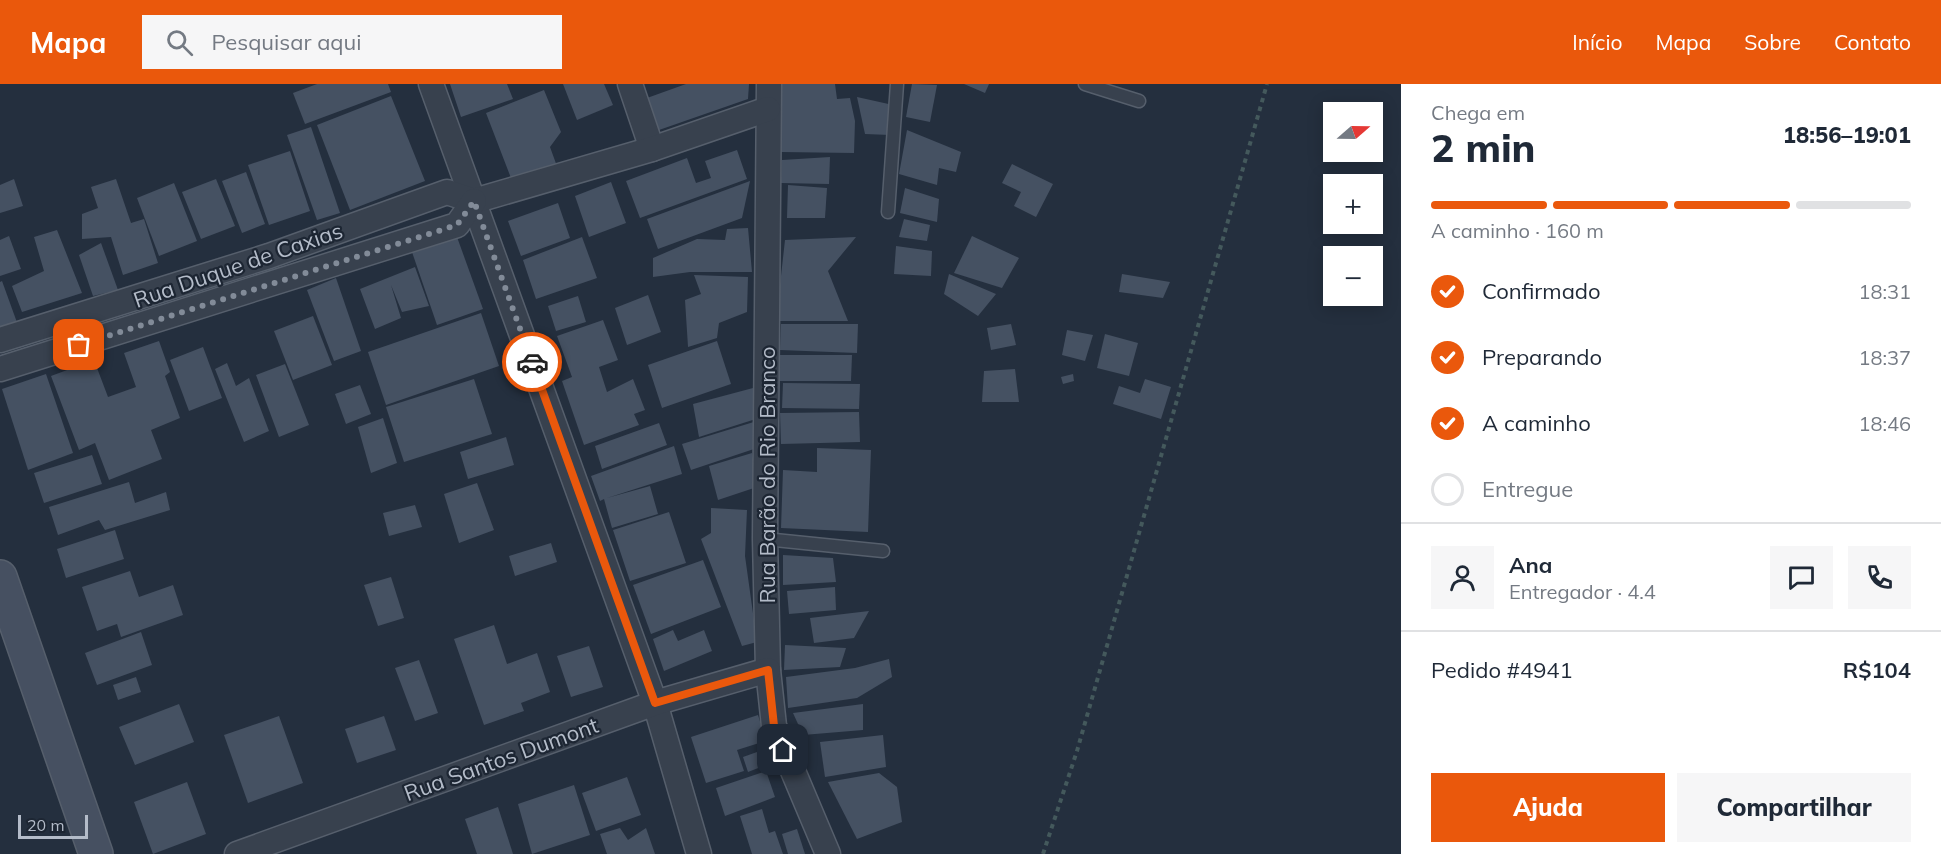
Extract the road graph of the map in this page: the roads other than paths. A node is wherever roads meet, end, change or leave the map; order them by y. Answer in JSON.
{"nodes":[{"id":1,"x":431,"y":84,"type":"edge"},
{"id":2,"x":630,"y":84,"type":"edge"},
{"id":3,"x":769,"y":84,"type":"edge"},
{"id":4,"x":897,"y":84,"type":"edge"},
{"id":5,"x":1085,"y":84,"type":"edge"},
{"id":6,"x":1139,"y":101,"type":"dead end"},
{"id":7,"x":768,"y":109,"type":"junction"},
{"id":8,"x":652,"y":149,"type":"junction"},
{"id":9,"x":474,"y":201,"type":"junction"},
{"id":10,"x":888,"y":212,"type":"dead end"},
{"id":11,"x":269,"y":256,"type":"junction"},
{"id":12,"x":279,"y":283,"type":"junction"},
{"id":13,"x":110,"y":308,"type":"junction"},
{"id":14,"x":118,"y":333,"type":"junction"},
{"id":15,"x":0,"y":340,"type":"edge"},
{"id":16,"x":0,"y":369,"type":"edge"},
{"id":17,"x":765,"y":539,"type":"junction"},
{"id":18,"x":883,"y":551,"type":"dead end"},
{"id":19,"x":0,"y":577,"type":"edge"},
{"id":20,"x":768,"y":670,"type":"junction"},
{"id":21,"x":655,"y":703,"type":"junction"},
{"id":22,"x":96,"y":854,"type":"edge"},
{"id":23,"x":237,"y":854,"type":"edge"},
{"id":24,"x":699,"y":854,"type":"edge"},
{"id":25,"x":828,"y":854,"type":"edge"}],
"edges":[{"from":1,"to":9,"type":"street"},
{"from":2,"to":8,"type":"street"},
{"from":3,"to":7,"type":"street","name":"Rua Barão do Rio Branco"},
{"from":4,"to":10,"type":"lane"},
{"from":5,"to":6,"type":"lane"},
{"from":7,"to":8,"type":"street"},
{"from":7,"to":17,"type":"street","name":"Rua Barão do Rio Branco"},
{"from":8,"to":9,"type":"street"},
{"from":9,"to":11,"type":"street","name":"Rua Duque de Caxias"},
{"from":9,"to":12,"type":"street","name":"Rua Duque de Caxias"},
{"from":9,"to":21,"type":"street"},
{"from":11,"to":12,"type":"street"},
{"from":11,"to":13,"type":"street","name":"Rua Duque de Caxias"},
{"from":12,"to":14,"type":"street","name":"Rua Duque de Caxias"},
{"from":13,"to":14,"type":"street"},
{"from":13,"to":15,"type":"street","name":"Rua Duque de Caxias"},
{"from":14,"to":16,"type":"street","name":"Rua Duque de Caxias"},
{"from":17,"to":18,"type":"lane"},
{"from":17,"to":20,"type":"street","name":"Rua Barão do Rio Branco"},
{"from":19,"to":22,"type":"street"},
{"from":20,"to":21,"type":"street","name":"Rua Santos Dumont"},
{"from":20,"to":25,"type":"street","name":"Rua Barão do Rio Branco"},
{"from":21,"to":23,"type":"street","name":"Rua Santos Dumont"},
{"from":21,"to":24,"type":"street"}]}
